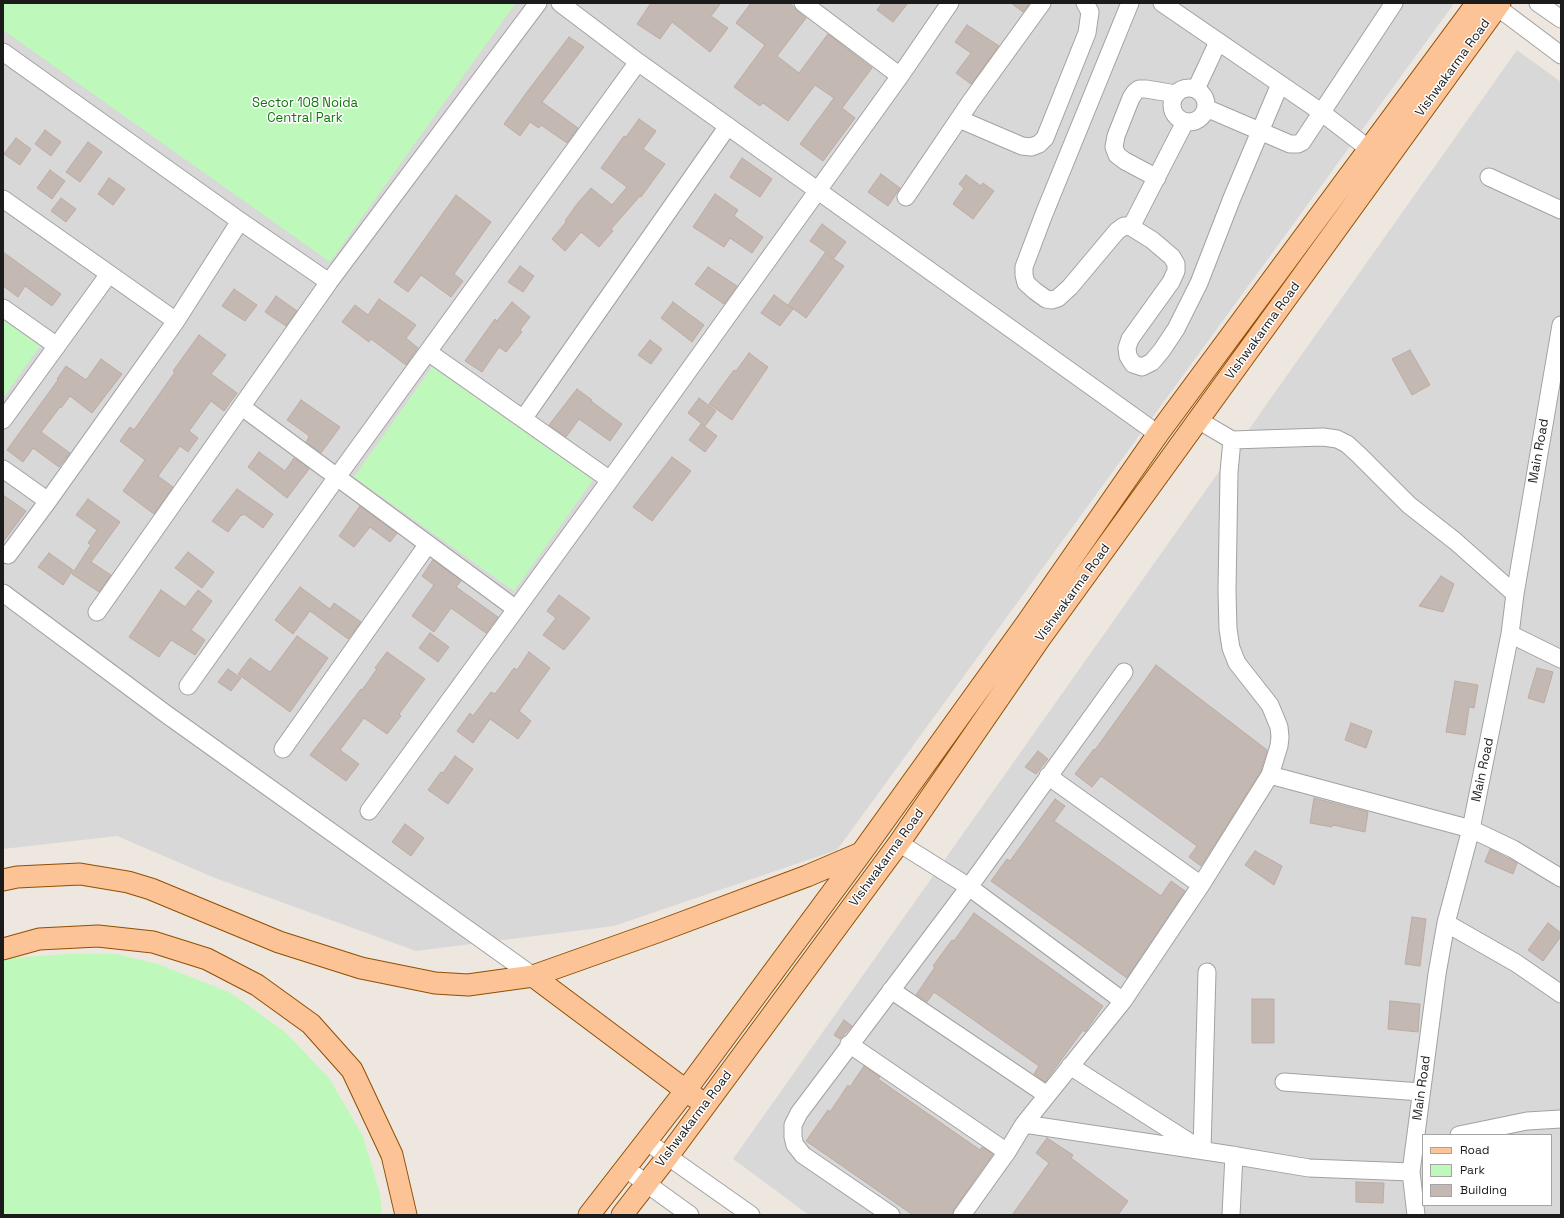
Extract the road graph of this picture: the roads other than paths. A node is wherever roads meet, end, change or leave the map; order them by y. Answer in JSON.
{"nodes":[{"id":1,"x":538,"y":3,"type":"edge"},
{"id":2,"x":560,"y":3,"type":"edge"},
{"id":3,"x":803,"y":3,"type":"edge"},
{"id":4,"x":950,"y":3,"type":"edge"},
{"id":5,"x":1042,"y":3,"type":"edge"},
{"id":6,"x":1085,"y":3,"type":"edge"},
{"id":7,"x":1130,"y":3,"type":"edge"},
{"id":8,"x":1394,"y":3,"type":"edge"},
{"id":9,"x":1538,"y":3,"type":"edge"},
{"id":10,"x":1491,"y":4,"type":"edge"},
{"id":11,"x":1171,"y":6,"type":"edge"},
{"id":12,"x":1561,"y":19,"type":"edge"},
{"id":13,"x":1218,"y":42,"type":"junction"},
{"id":14,"x":3,"y":52,"type":"edge"},
{"id":15,"x":1561,"y":55,"type":"edge"},
{"id":16,"x":638,"y":62,"type":"junction"},
{"id":17,"x":900,"y":76,"type":"junction"},
{"id":18,"x":1280,"y":84,"type":"junction"},
{"id":19,"x":1196,"y":89,"type":"junction"},
{"id":20,"x":1176,"y":94,"type":"junction"},
{"id":21,"x":1206,"y":108,"type":"junction"},
{"id":22,"x":1322,"y":112,"type":"junction"},
{"id":23,"x":959,"y":119,"type":"junction"},
{"id":24,"x":1185,"y":122,"type":"junction"},
{"id":25,"x":728,"y":126,"type":"junction"},
{"id":26,"x":1260,"y":131,"type":"junction"},
{"id":27,"x":1369,"y":149,"type":"junction"},
{"id":28,"x":1489,"y":177,"type":"dead end"},
{"id":29,"x":1157,"y":178,"type":"junction"},
{"id":30,"x":818,"y":190,"type":"junction"},
{"id":31,"x":906,"y":197,"type":"dead end"},
{"id":32,"x":3,"y":199,"type":"edge"},
{"id":33,"x":1561,"y":210,"type":"edge"},
{"id":34,"x":240,"y":221,"type":"junction"},
{"id":35,"x":1131,"y":227,"type":"junction"},
{"id":36,"x":109,"y":274,"type":"junction"},
{"id":37,"x":329,"y":282,"type":"junction"},
{"id":38,"x":3,"y":308,"type":"edge"},
{"id":39,"x":176,"y":321,"type":"junction"},
{"id":40,"x":1561,"y":325,"type":"edge"},
{"id":41,"x":57,"y":346,"type":"junction"},
{"id":42,"x":428,"y":352,"type":"junction"},
{"id":43,"x":242,"y":407,"type":"junction"},
{"id":44,"x":523,"y":418,"type":"junction"},
{"id":45,"x":3,"y":420,"type":"edge"},
{"id":46,"x":1198,"y":420,"type":"junction"},
{"id":47,"x":1158,"y":434,"type":"junction"},
{"id":48,"x":1232,"y":440,"type":"junction"},
{"id":49,"x":3,"y":469,"type":"edge"},
{"id":50,"x":337,"y":477,"type":"junction"},
{"id":51,"x":610,"y":480,"type":"junction"},
{"id":52,"x":48,"y":502,"type":"junction"},
{"id":53,"x":1088,"y":536,"type":"junction"},
{"id":54,"x":428,"y":544,"type":"junction"},
{"id":55,"x":1105,"y":550,"type":"junction"},
{"id":56,"x":8,"y":555,"type":"dead end"},
{"id":57,"x":3,"y":593,"type":"edge"},
{"id":58,"x":1515,"y":594,"type":"junction"},
{"id":59,"x":516,"y":609,"type":"junction"},
{"id":60,"x":97,"y":612,"type":"dead end"},
{"id":61,"x":1510,"y":634,"type":"junction"},
{"id":62,"x":1561,"y":658,"type":"edge"},
{"id":63,"x":1124,"y":672,"type":"dead end"},
{"id":64,"x":188,"y":686,"type":"dead end"},
{"id":65,"x":283,"y":749,"type":"dead end"},
{"id":66,"x":1270,"y":775,"type":"junction"},
{"id":67,"x":1048,"y":776,"type":"junction"},
{"id":68,"x":369,"y":811,"type":"dead end"},
{"id":69,"x":1470,"y":829,"type":"junction"},
{"id":70,"x":898,"y":843,"type":"junction"},
{"id":71,"x":862,"y":852,"type":"junction"},
{"id":72,"x":1561,"y":878,"type":"edge"},
{"id":73,"x":3,"y":880,"type":"edge"},
{"id":74,"x":1201,"y":885,"type":"junction"},
{"id":75,"x":969,"y":887,"type":"junction"},
{"id":76,"x":1446,"y":923,"type":"junction"},
{"id":77,"x":3,"y":949,"type":"edge"},
{"id":78,"x":1207,"y":972,"type":"dead end"},
{"id":79,"x":533,"y":976,"type":"junction"},
{"id":80,"x":892,"y":990,"type":"junction"},
{"id":81,"x":1561,"y":994,"type":"edge"},
{"id":82,"x":1123,"y":1001,"type":"junction"},
{"id":83,"x":849,"y":1044,"type":"junction"},
{"id":84,"x":1070,"y":1066,"type":"junction"},
{"id":85,"x":1284,"y":1082,"type":"dead end"},
{"id":86,"x":686,"y":1090,"type":"junction"},
{"id":87,"x":1421,"y":1092,"type":"junction"},
{"id":88,"x":1046,"y":1095,"type":"junction"},
{"id":89,"x":705,"y":1106,"type":"junction"},
{"id":90,"x":1561,"y":1119,"type":"edge"},
{"id":91,"x":1024,"y":1124,"type":"junction"},
{"id":92,"x":1465,"y":1134,"type":"edge"},
{"id":93,"x":646,"y":1141,"type":"junction"},
{"id":94,"x":1418,"y":1144,"type":"edge"},
{"id":95,"x":1202,"y":1150,"type":"junction"},
{"id":96,"x":1007,"y":1152,"type":"junction"},
{"id":97,"x":1234,"y":1155,"type":"junction"},
{"id":98,"x":668,"y":1156,"type":"junction"},
{"id":99,"x":625,"y":1168,"type":"junction"},
{"id":100,"x":1411,"y":1172,"type":"junction"},
{"id":101,"x":646,"y":1184,"type":"junction"},
{"id":102,"x":406,"y":1215,"type":"edge"},
{"id":103,"x":590,"y":1215,"type":"edge"},
{"id":104,"x":622,"y":1215,"type":"edge"},
{"id":105,"x":690,"y":1215,"type":"edge"},
{"id":106,"x":751,"y":1215,"type":"edge"},
{"id":107,"x":891,"y":1215,"type":"edge"},
{"id":108,"x":962,"y":1215,"type":"edge"},
{"id":109,"x":1231,"y":1215,"type":"edge"},
{"id":110,"x":1416,"y":1215,"type":"edge"}],
"edges":[{"from":1,"to":37,"type":"street"},
{"from":2,"to":16,"type":"street"},
{"from":3,"to":17,"type":"street"},
{"from":4,"to":17,"type":"street"},
{"from":5,"to":23,"type":"street"},
{"from":6,"to":23,"type":"street"},
{"from":7,"to":35,"type":"street"},
{"from":8,"to":22,"type":"street"},
{"from":9,"to":12,"type":"street"},
{"from":10,"to":15,"type":"street"},
{"from":10,"to":27,"type":"main road","name":"Vishwakarma Road"},
{"from":10,"to":46,"type":"main road","name":"Vishwakarma Road"},
{"from":11,"to":13,"type":"street"},
{"from":13,"to":18,"type":"street"},
{"from":13,"to":19,"type":"street"},
{"from":14,"to":34,"type":"street"},
{"from":16,"to":25,"type":"street"},
{"from":16,"to":42,"type":"street"},
{"from":17,"to":30,"type":"street"},
{"from":18,"to":22,"type":"street"},
{"from":18,"to":26,"type":"street"},
{"from":19,"to":20,"type":"street"},
{"from":19,"to":21,"type":"street"},
{"from":20,"to":24,"type":"street"},
{"from":20,"to":29,"type":"street"},
{"from":21,"to":24,"type":"street"},
{"from":21,"to":26,"type":"street"},
{"from":22,"to":26,"type":"street"},
{"from":22,"to":27,"type":"street"},
{"from":23,"to":31,"type":"street"},
{"from":24,"to":29,"type":"street"},
{"from":25,"to":30,"type":"street"},
{"from":25,"to":44,"type":"street"},
{"from":26,"to":35,"type":"street"},
{"from":27,"to":47,"type":"main road","name":"Vishwakarma Road"},
{"from":28,"to":33,"type":"street"},
{"from":29,"to":35,"type":"street"},
{"from":30,"to":47,"type":"street"},
{"from":30,"to":51,"type":"street"},
{"from":32,"to":36,"type":"street"},
{"from":34,"to":37,"type":"street"},
{"from":34,"to":39,"type":"street"},
{"from":36,"to":39,"type":"street"},
{"from":36,"to":41,"type":"street"},
{"from":37,"to":43,"type":"street"},
{"from":38,"to":41,"type":"street"},
{"from":39,"to":52,"type":"street"},
{"from":40,"to":58,"type":"street","name":"Main Road"},
{"from":41,"to":45,"type":"street"},
{"from":42,"to":44,"type":"street"},
{"from":42,"to":50,"type":"street"},
{"from":43,"to":50,"type":"street"},
{"from":43,"to":60,"type":"street"},
{"from":44,"to":51,"type":"street"},
{"from":46,"to":48,"type":"street"},
{"from":46,"to":55,"type":"main road","name":"Vishwakarma Road"},
{"from":47,"to":53,"type":"main road","name":"Vishwakarma Road"},
{"from":48,"to":58,"type":"street"},
{"from":48,"to":66,"type":"street"},
{"from":49,"to":52,"type":"street"},
{"from":50,"to":54,"type":"street"},
{"from":50,"to":64,"type":"street"},
{"from":51,"to":59,"type":"street"},
{"from":52,"to":56,"type":"street"},
{"from":53,"to":55,"type":"main road"},
{"from":53,"to":71,"type":"main road","name":"Vishwakarma Road"},
{"from":54,"to":59,"type":"street"},
{"from":54,"to":65,"type":"street"},
{"from":55,"to":70,"type":"main road","name":"Vishwakarma Road"},
{"from":57,"to":79,"type":"street"},
{"from":58,"to":61,"type":"street","name":"Main Road"},
{"from":59,"to":68,"type":"street"},
{"from":61,"to":62,"type":"street"},
{"from":61,"to":69,"type":"street","name":"Main Road"},
{"from":63,"to":67,"type":"street"},
{"from":66,"to":69,"type":"street"},
{"from":66,"to":74,"type":"street"},
{"from":67,"to":74,"type":"street"},
{"from":67,"to":75,"type":"street"},
{"from":69,"to":72,"type":"street"},
{"from":69,"to":76,"type":"street","name":"Main Road"},
{"from":70,"to":75,"type":"street"},
{"from":70,"to":89,"type":"main road","name":"Vishwakarma Road"},
{"from":71,"to":79,"type":"main road"},
{"from":71,"to":86,"type":"main road","name":"Vishwakarma Road"},
{"from":73,"to":79,"type":"main road"},
{"from":74,"to":82,"type":"street"},
{"from":75,"to":80,"type":"street"},
{"from":75,"to":82,"type":"street"},
{"from":76,"to":81,"type":"street"},
{"from":76,"to":87,"type":"street","name":"Main Road"},
{"from":77,"to":102,"type":"main road"},
{"from":78,"to":95,"type":"street"},
{"from":79,"to":86,"type":"main road"},
{"from":80,"to":83,"type":"street"},
{"from":80,"to":88,"type":"street"},
{"from":82,"to":84,"type":"street"},
{"from":83,"to":96,"type":"street"},
{"from":83,"to":107,"type":"street"},
{"from":84,"to":88,"type":"street"},
{"from":84,"to":95,"type":"street"},
{"from":85,"to":87,"type":"street"},
{"from":86,"to":89,"type":"main road"},
{"from":86,"to":93,"type":"main road","name":"Vishwakarma Road"},
{"from":87,"to":94,"type":"street","name":"Main Road"},
{"from":88,"to":91,"type":"street"},
{"from":89,"to":98,"type":"main road","name":"Vishwakarma Road"},
{"from":90,"to":92,"type":"street"},
{"from":91,"to":95,"type":"street"},
{"from":91,"to":96,"type":"street"},
{"from":93,"to":98,"type":"street"},
{"from":93,"to":99,"type":"main road","name":"Vishwakarma Road"},
{"from":94,"to":100,"type":"street","name":"Main Road"},
{"from":95,"to":97,"type":"street"},
{"from":96,"to":108,"type":"street"},
{"from":97,"to":100,"type":"street"},
{"from":97,"to":109,"type":"street"},
{"from":98,"to":101,"type":"main road","name":"Vishwakarma Road"},
{"from":98,"to":106,"type":"street"},
{"from":99,"to":101,"type":"street"},
{"from":99,"to":103,"type":"main road","name":"Vishwakarma Road"},
{"from":100,"to":110,"type":"street","name":"Main Road"},
{"from":101,"to":104,"type":"main road","name":"Vishwakarma Road"},
{"from":101,"to":105,"type":"street"}]}
